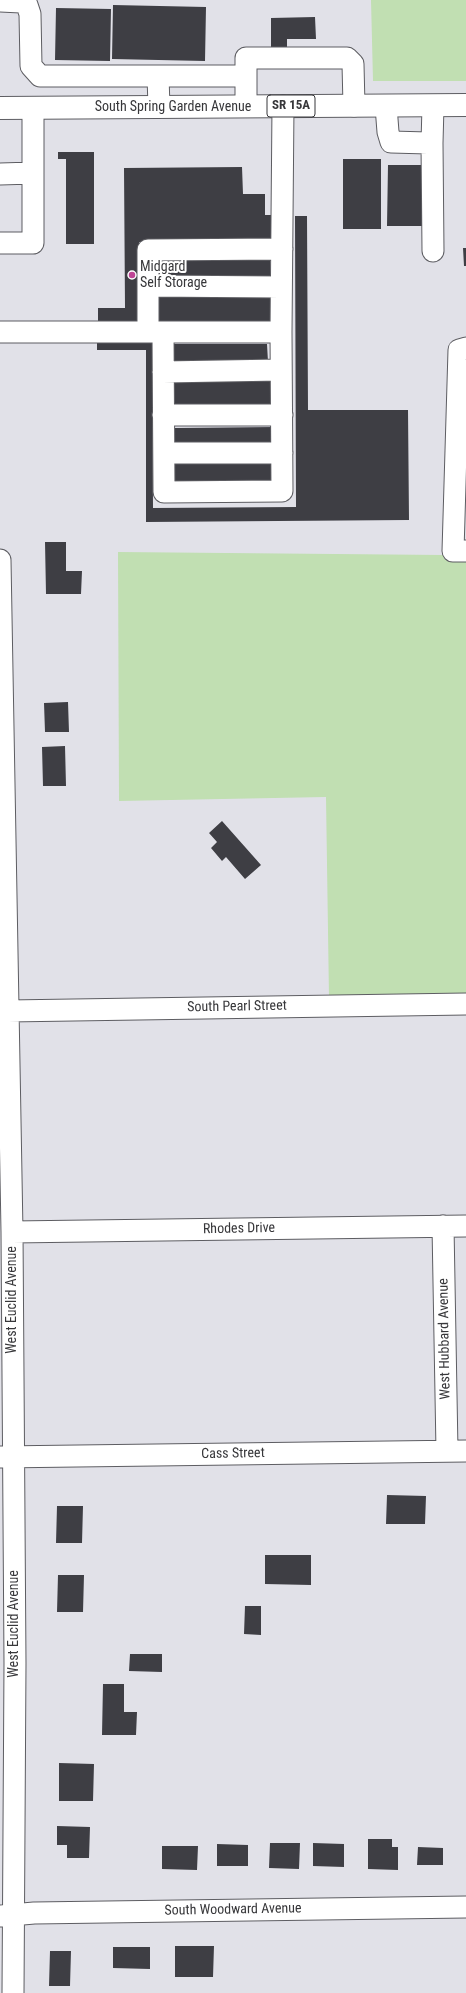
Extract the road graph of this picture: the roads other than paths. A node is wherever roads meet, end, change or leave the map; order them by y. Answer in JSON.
{"nodes":[{"id":1,"x":0,"y":1,"type":"edge"},
{"id":2,"x":158,"y":76,"type":"junction"},
{"id":3,"x":246,"y":76,"type":"junction"},
{"id":4,"x":466,"y":105,"type":"edge"},
{"id":5,"x":246,"y":106,"type":"junction"},
{"id":6,"x":283,"y":106,"type":"junction"},
{"id":7,"x":354,"y":106,"type":"junction"},
{"id":8,"x":386,"y":106,"type":"junction"},
{"id":9,"x":433,"y":106,"type":"junction"},
{"id":10,"x":159,"y":107,"type":"junction"},
{"id":11,"x":0,"y":108,"type":"edge"},
{"id":12,"x":33,"y":108,"type":"junction"},
{"id":13,"x":432,"y":143,"type":"junction"},
{"id":14,"x":33,"y":173,"type":"junction"},
{"id":15,"x":0,"y":174,"type":"edge"},
{"id":16,"x":0,"y":243,"type":"edge"},
{"id":17,"x":282,"y":249,"type":"junction"},
{"id":18,"x":433,"y":251,"type":"dead end"},
{"id":19,"x":148,"y":286,"type":"junction"},
{"id":20,"x":281,"y":287,"type":"junction"},
{"id":21,"x":0,"y":332,"type":"edge"},
{"id":22,"x":156,"y":332,"type":"junction"},
{"id":23,"x":281,"y":332,"type":"junction"},
{"id":24,"x":466,"y":348,"type":"edge"},
{"id":25,"x":281,"y":370,"type":"junction"},
{"id":26,"x":163,"y":372,"type":"junction"},
{"id":27,"x":163,"y":415,"type":"junction"},
{"id":28,"x":282,"y":415,"type":"junction"},
{"id":29,"x":164,"y":453,"type":"junction"},
{"id":30,"x":282,"y":453,"type":"junction"},
{"id":31,"x":459,"y":552,"type":"edge"},
{"id":32,"x":0,"y":560,"type":"edge"},
{"id":33,"x":3,"y":896,"type":"edge"},
{"id":34,"x":466,"y":1004,"type":"edge"},
{"id":35,"x":8,"y":1011,"type":"junction"},
{"id":36,"x":4,"y":1107,"type":"edge"},
{"id":37,"x":444,"y":1226,"type":"junction"},
{"id":38,"x":466,"y":1226,"type":"edge"},
{"id":39,"x":12,"y":1232,"type":"junction"},
{"id":40,"x":456,"y":1451,"type":"edge"},
{"id":41,"x":6,"y":1457,"type":"edge"},
{"id":42,"x":466,"y":1907,"type":"edge"},
{"id":43,"x":7,"y":1916,"type":"edge"},
{"id":44,"x":14,"y":1993,"type":"edge"}],
"edges":[{"from":1,"to":2,"type":"street"},
{"from":2,"to":3,"type":"street"},
{"from":2,"to":10,"type":"street"},
{"from":3,"to":5,"type":"street"},
{"from":3,"to":7,"type":"street"},
{"from":4,"to":9,"type":"highway","name":"South Spring Garden Avenue","number":"SR 15A"},
{"from":5,"to":6,"type":"highway","name":"South Spring Garden Avenue","number":"SR 15A"},
{"from":5,"to":10,"type":"highway","name":"South Spring Garden Avenue","number":"SR 15A"},
{"from":6,"to":7,"type":"highway","name":"South Spring Garden Avenue","number":"SR 15A"},
{"from":6,"to":17,"type":"street"},
{"from":7,"to":8,"type":"highway","name":"South Spring Garden Avenue","number":"SR 15A"},
{"from":8,"to":9,"type":"highway","name":"South Spring Garden Avenue","number":"SR 15A"},
{"from":8,"to":13,"type":"street"},
{"from":9,"to":13,"type":"street"},
{"from":10,"to":12,"type":"highway","name":"South Spring Garden Avenue","number":"SR 15A"},
{"from":11,"to":12,"type":"highway","name":"South Spring Garden Avenue","number":"SR 15A"},
{"from":12,"to":14,"type":"street"},
{"from":13,"to":18,"type":"street"},
{"from":14,"to":15,"type":"street"},
{"from":14,"to":16,"type":"street"},
{"from":17,"to":19,"type":"street"},
{"from":17,"to":20,"type":"street"},
{"from":19,"to":20,"type":"street"},
{"from":19,"to":22,"type":"street"},
{"from":20,"to":23,"type":"street"},
{"from":21,"to":22,"type":"street"},
{"from":22,"to":23,"type":"street"},
{"from":22,"to":26,"type":"street"},
{"from":23,"to":25,"type":"street"},
{"from":24,"to":31,"type":"street"},
{"from":25,"to":26,"type":"street"},
{"from":25,"to":28,"type":"street"},
{"from":26,"to":27,"type":"street"},
{"from":27,"to":28,"type":"street"},
{"from":27,"to":29,"type":"street"},
{"from":28,"to":30,"type":"street"},
{"from":29,"to":30,"type":"street"},
{"from":29,"to":30,"type":"street"},
{"from":32,"to":33,"type":"street","name":"West Euclid Avenue"},
{"from":33,"to":35,"type":"street","name":"West Euclid Avenue"},
{"from":34,"to":35,"type":"street","name":"South Pearl Street"},
{"from":35,"to":36,"type":"street","name":"West Euclid Avenue"},
{"from":36,"to":39,"type":"street","name":"West Euclid Avenue"},
{"from":37,"to":38,"type":"street","name":"Rhodes Drive"},
{"from":37,"to":39,"type":"street","name":"Rhodes Drive"},
{"from":37,"to":40,"type":"street","name":"West Hubbard Avenue"},
{"from":39,"to":41,"type":"street","name":"West Euclid Avenue"},
{"from":40,"to":41,"type":"street","name":"Cass Street"},
{"from":41,"to":43,"type":"street","name":"West Euclid Avenue"},
{"from":42,"to":43,"type":"street","name":"South Woodward Avenue"},
{"from":43,"to":44,"type":"street","name":"West Euclid Avenue"}]}
